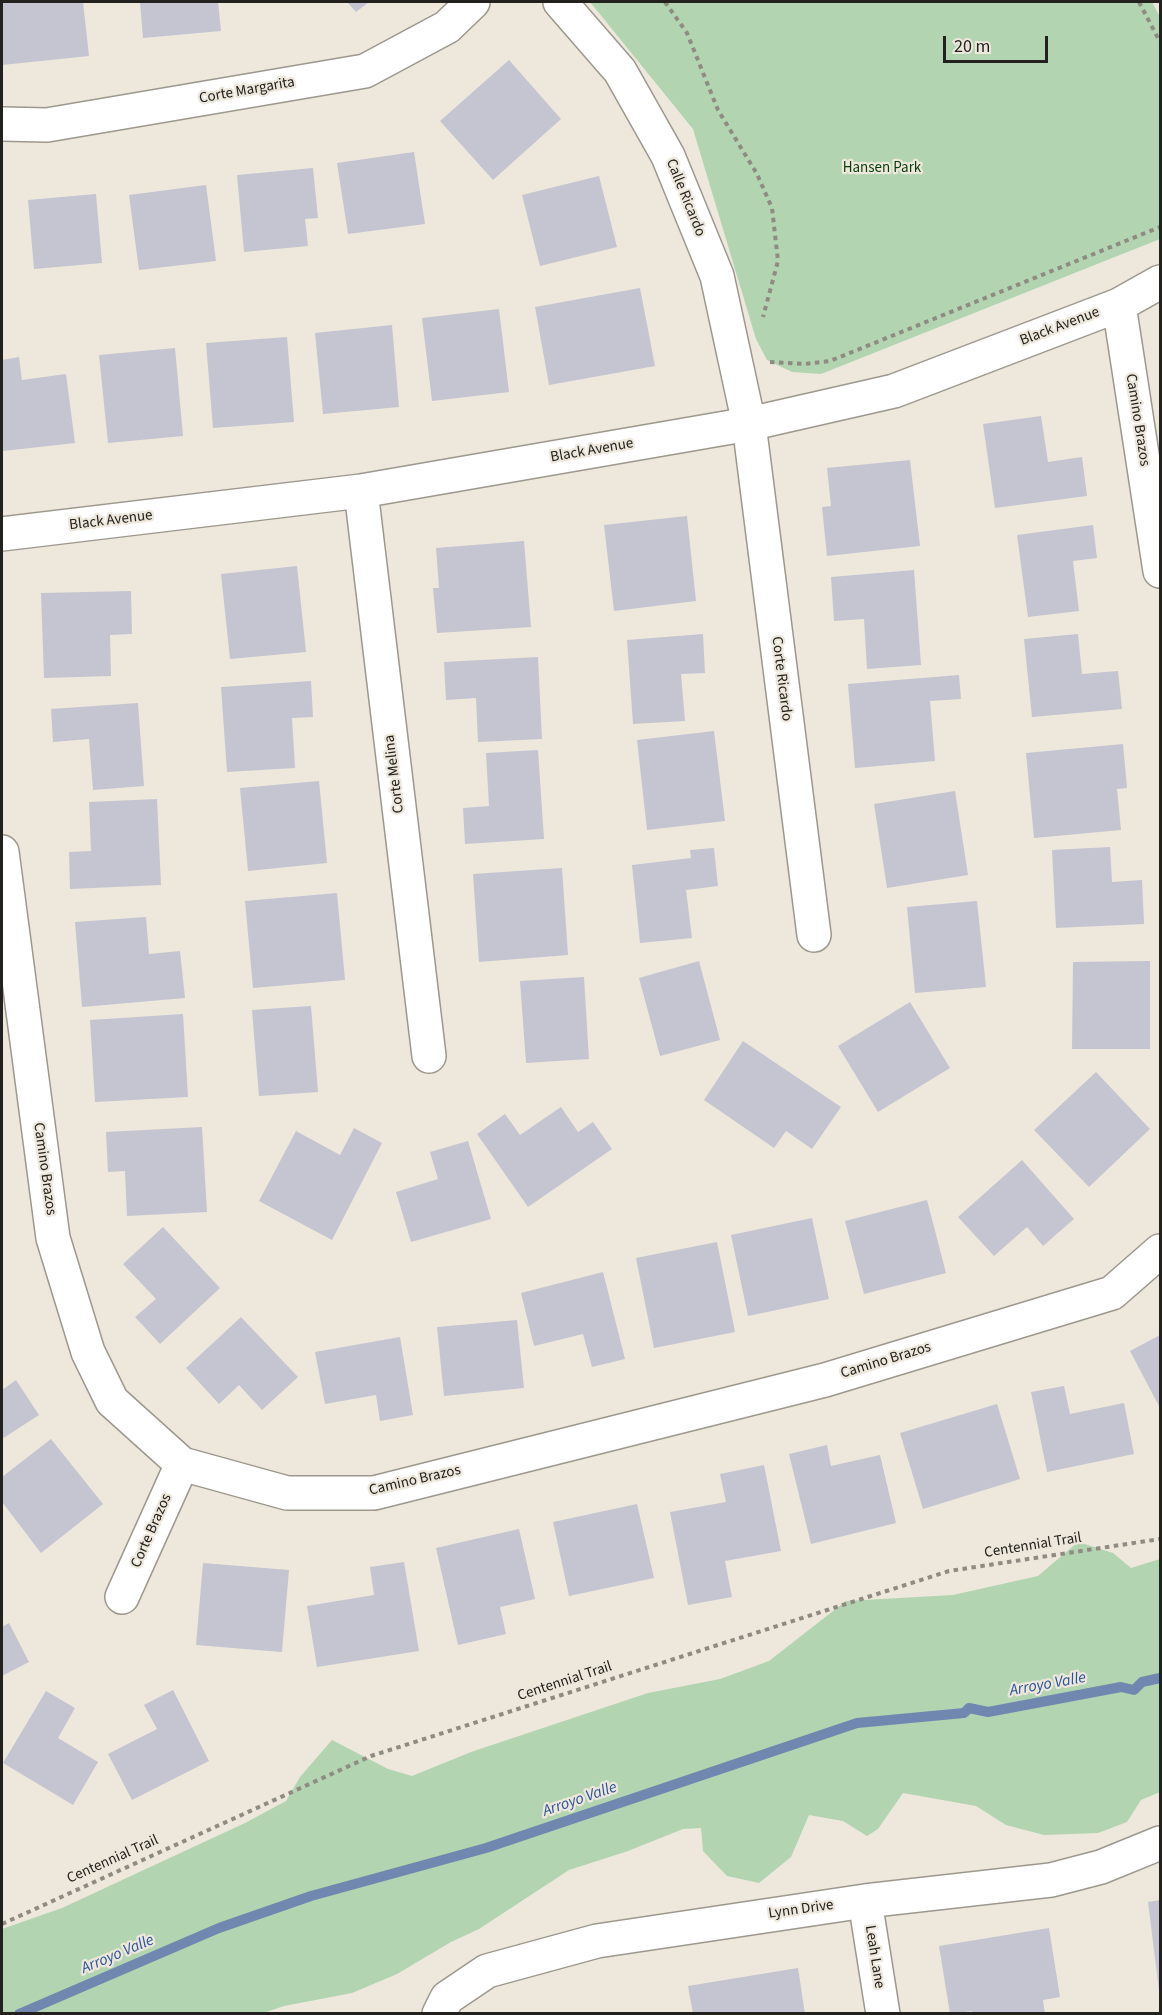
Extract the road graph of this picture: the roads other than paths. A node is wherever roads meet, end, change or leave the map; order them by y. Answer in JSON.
{"nodes":[{"id":1,"x":473,"y":2,"type":"edge"},
{"id":2,"x":560,"y":2,"type":"edge"},
{"id":3,"x":2,"y":124,"type":"edge"},
{"id":4,"x":1161,"y":282,"type":"edge"},
{"id":5,"x":1119,"y":305,"type":"junction"},
{"id":6,"x":749,"y":424,"type":"junction"},
{"id":7,"x":361,"y":491,"type":"junction"},
{"id":8,"x":2,"y":534,"type":"edge"},
{"id":9,"x":1161,"y":571,"type":"edge"},
{"id":10,"x":2,"y":852,"type":"edge"},
{"id":11,"x":814,"y":935,"type":"dead end"},
{"id":12,"x":429,"y":1056,"type":"dead end"},
{"id":13,"x":1161,"y":1251,"type":"edge"},
{"id":14,"x":182,"y":1464,"type":"junction"},
{"id":15,"x":122,"y":1598,"type":"dead end"},
{"id":16,"x":1161,"y":1843,"type":"edge"},
{"id":17,"x":865,"y":1901,"type":"junction"},
{"id":18,"x":443,"y":2006,"type":"edge"},
{"id":19,"x":884,"y":2013,"type":"edge"}],
"edges":[{"from":1,"to":3,"type":"street","name":"Corte Margarita"},
{"from":2,"to":6,"type":"street","name":"Calle Ricardo"},
{"from":4,"to":5,"type":"street","name":"Black Avenue"},
{"from":5,"to":6,"type":"street","name":"Black Avenue"},
{"from":5,"to":9,"type":"street","name":"Camino Brazos"},
{"from":6,"to":7,"type":"street","name":"Black Avenue"},
{"from":6,"to":11,"type":"street","name":"Corte Ricardo"},
{"from":7,"to":8,"type":"street","name":"Black Avenue"},
{"from":7,"to":12,"type":"street","name":"Corte Melina"},
{"from":10,"to":14,"type":"street","name":"Camino Brazos"},
{"from":13,"to":14,"type":"street","name":"Camino Brazos"},
{"from":14,"to":15,"type":"street","name":"Corte Brazos"},
{"from":16,"to":17,"type":"street","name":"Lynn Drive"},
{"from":17,"to":18,"type":"street","name":"Lynn Drive"},
{"from":17,"to":19,"type":"street","name":"Leah Lane"}]}
